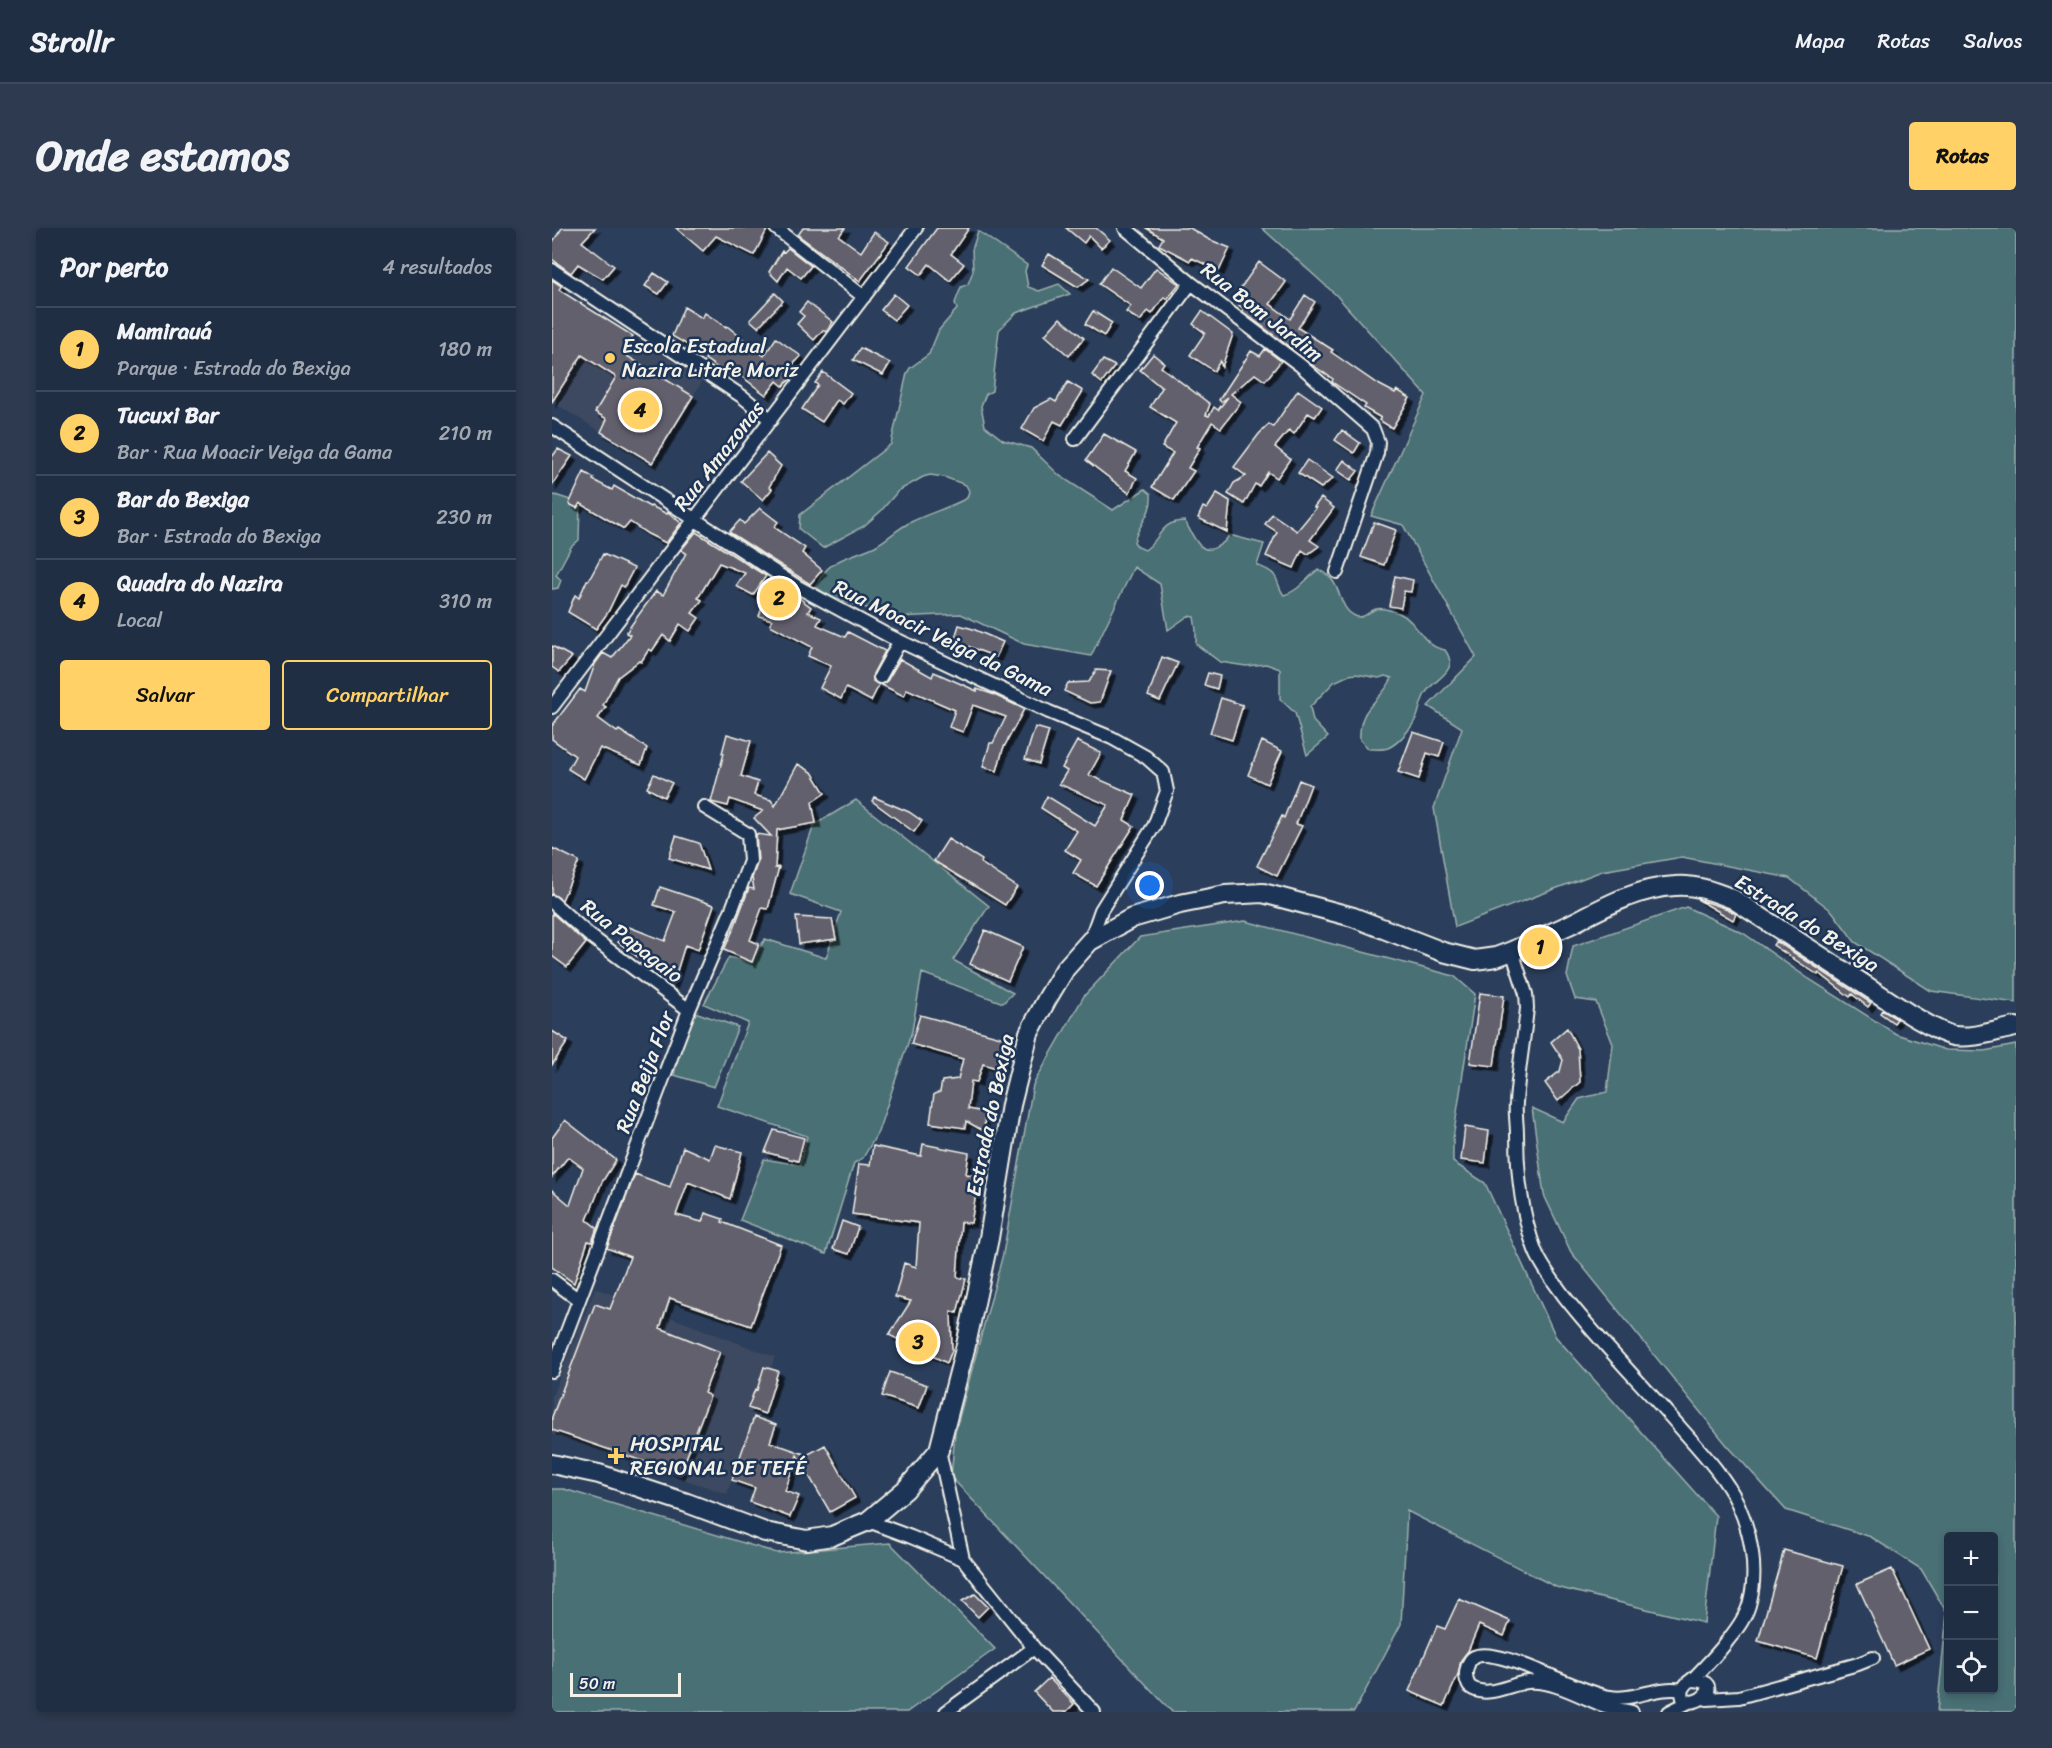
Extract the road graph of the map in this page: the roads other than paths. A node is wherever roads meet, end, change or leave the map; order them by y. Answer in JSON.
{"nodes":[{"id":1,"x":776,"y":228,"type":"edge"},
{"id":2,"x":916,"y":228,"type":"edge"},
{"id":3,"x":1125,"y":228,"type":"edge"},
{"id":4,"x":552,"y":270,"type":"edge"},
{"id":5,"x":1191,"y":283,"type":"junction"},
{"id":6,"x":864,"y":297,"type":"junction"},
{"id":7,"x":771,"y":420,"type":"junction"},
{"id":8,"x":552,"y":426,"type":"edge"},
{"id":9,"x":1076,"y":439,"type":"dead end"},
{"id":10,"x":695,"y":519,"type":"junction"},
{"id":11,"x":1337,"y":572,"type":"dead end"},
{"id":12,"x":900,"y":641,"type":"junction"},
{"id":13,"x":880,"y":677,"type":"dead end"},
{"id":14,"x":552,"y":707,"type":"edge"},
{"id":15,"x":704,"y":807,"type":"dead end"},
{"id":16,"x":552,"y":902,"type":"edge"},
{"id":17,"x":1090,"y":941,"type":"junction"},
{"id":18,"x":1512,"y":951,"type":"junction"},
{"id":19,"x":689,"y":1010,"type":"junction"},
{"id":20,"x":2016,"y":1027,"type":"edge"},
{"id":21,"x":552,"y":1280,"type":"edge"},
{"id":22,"x":579,"y":1300,"type":"junction"},
{"id":23,"x":552,"y":1371,"type":"edge"},
{"id":24,"x":939,"y":1450,"type":"junction"},
{"id":25,"x":552,"y":1464,"type":"edge"},
{"id":26,"x":868,"y":1521,"type":"junction"},
{"id":27,"x":963,"y":1559,"type":"junction"},
{"id":28,"x":1034,"y":1648,"type":"junction"},
{"id":29,"x":1873,"y":1658,"type":"dead end"},
{"id":30,"x":1692,"y":1680,"type":"junction"},
{"id":31,"x":1682,"y":1690,"type":"junction"},
{"id":32,"x":1707,"y":1699,"type":"junction"},
{"id":33,"x":1687,"y":1703,"type":"junction"},
{"id":34,"x":946,"y":1712,"type":"edge"},
{"id":35,"x":1094,"y":1712,"type":"edge"},
{"id":36,"x":1632,"y":1712,"type":"edge"},
{"id":37,"x":1669,"y":1712,"type":"edge"}],
"edges":[{"from":1,"to":6,"type":"street"},
{"from":2,"to":6,"type":"street","name":"Rua Amazonas"},
{"from":3,"to":5,"type":"street","name":"Rua Bom Jardim"},
{"from":4,"to":7,"type":"street"},
{"from":5,"to":9,"type":"street"},
{"from":5,"to":11,"type":"street","name":"Rua Bom Jardim"},
{"from":6,"to":7,"type":"street","name":"Rua Amazonas"},
{"from":7,"to":10,"type":"street","name":"Rua Amazonas"},
{"from":8,"to":10,"type":"street","name":"Rua Moacir Veiga da Gama"},
{"from":10,"to":12,"type":"street","name":"Rua Moacir Veiga da Gama"},
{"from":10,"to":14,"type":"street","name":"Rua Amazonas"},
{"from":12,"to":13,"type":"street"},
{"from":12,"to":17,"type":"street","name":"Rua Moacir Veiga da Gama"},
{"from":15,"to":19,"type":"street","name":"Rua Beija Flor"},
{"from":16,"to":19,"type":"street","name":"Rua Papagaio"},
{"from":17,"to":18,"type":"street","name":"Estrada do Bexiga"},
{"from":17,"to":24,"type":"street","name":"Estrada do Bexiga"},
{"from":18,"to":20,"type":"street","name":"Estrada do Bexiga"},
{"from":18,"to":30,"type":"street"},
{"from":19,"to":22,"type":"street","name":"Rua Beija Flor"},
{"from":21,"to":22,"type":"street"},
{"from":22,"to":23,"type":"street","name":"Rua Beija Flor"},
{"from":24,"to":26,"type":"street","name":"Estrada do Bexiga"},
{"from":24,"to":27,"type":"street"},
{"from":25,"to":26,"type":"street","name":"Estrada do Bexiga"},
{"from":26,"to":27,"type":"street"},
{"from":27,"to":28,"type":"street"},
{"from":28,"to":34,"type":"street"},
{"from":28,"to":35,"type":"street"},
{"from":29,"to":32,"type":"street"},
{"from":30,"to":31,"type":"street"},
{"from":30,"to":32,"type":"street"},
{"from":31,"to":33,"type":"street"},
{"from":31,"to":36,"type":"street"},
{"from":32,"to":33,"type":"street"},
{"from":33,"to":37,"type":"street"}]}
